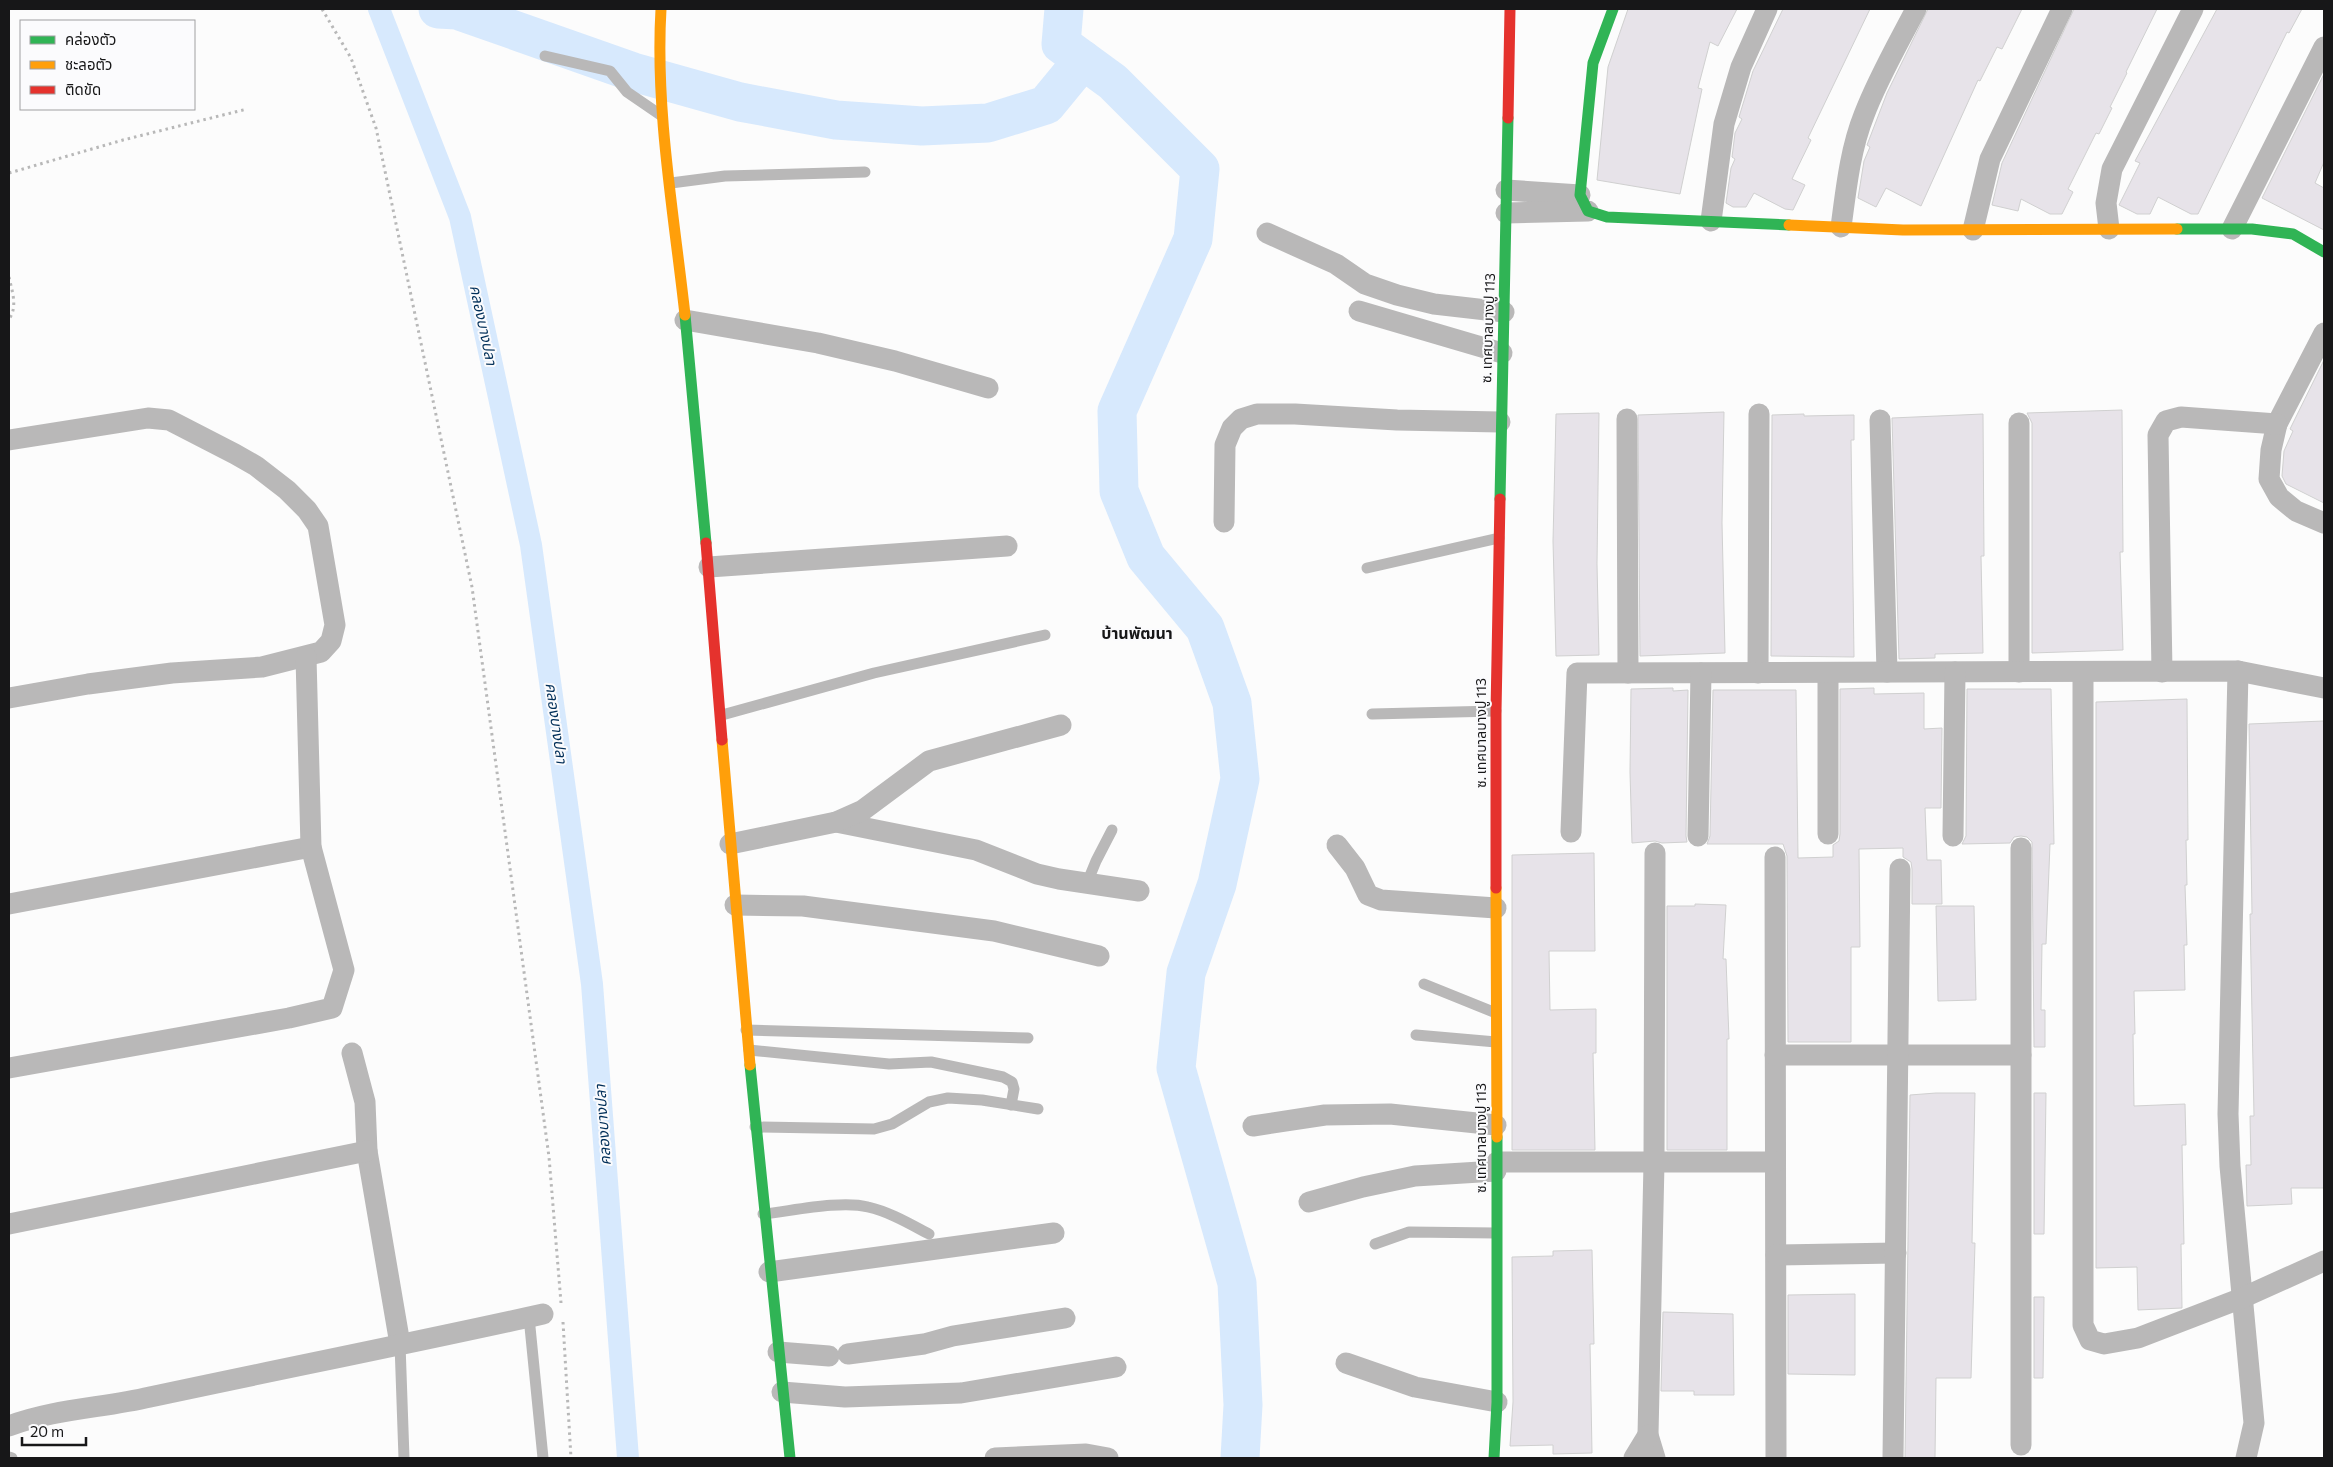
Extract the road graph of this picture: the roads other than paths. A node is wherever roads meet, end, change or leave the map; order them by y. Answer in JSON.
{"nodes":[{"id":1,"x":661,"y":9,"type":"edge"},
{"id":2,"x":1510,"y":9,"type":"edge"},
{"id":3,"x":1613,"y":9,"type":"edge"},
{"id":4,"x":1767,"y":9,"type":"edge"},
{"id":5,"x":1916,"y":9,"type":"edge"},
{"id":6,"x":2062,"y":9,"type":"edge"},
{"id":7,"x":2193,"y":9,"type":"edge"},
{"id":8,"x":2324,"y":47,"type":"edge"},
{"id":9,"x":545,"y":56,"type":"dead end"},
{"id":10,"x":664,"y":117,"type":"junction"},
{"id":11,"x":865,"y":172,"type":"dead end"},
{"id":12,"x":671,"y":183,"type":"junction"},
{"id":13,"x":1506,"y":190,"type":"junction"},
{"id":14,"x":1584,"y":203,"type":"junction"},
{"id":15,"x":1506,"y":213,"type":"junction"},
{"id":16,"x":1710,"y":221,"type":"junction"},
{"id":17,"x":1841,"y":227,"type":"junction"},
{"id":18,"x":2109,"y":229,"type":"junction"},
{"id":19,"x":2232,"y":229,"type":"junction"},
{"id":20,"x":1973,"y":230,"type":"junction"},
{"id":21,"x":1268,"y":233,"type":"dead end"},
{"id":22,"x":2324,"y":252,"type":"edge"},
{"id":23,"x":1359,"y":311,"type":"dead end"},
{"id":24,"x":1504,"y":312,"type":"junction"},
{"id":25,"x":685,"y":320,"type":"junction"},
{"id":26,"x":2324,"y":333,"type":"edge"},
{"id":27,"x":1502,"y":354,"type":"junction"},
{"id":28,"x":988,"y":388,"type":"dead end"},
{"id":29,"x":1759,"y":414,"type":"dead end"},
{"id":30,"x":1627,"y":419,"type":"dead end"},
{"id":31,"x":1880,"y":420,"type":"dead end"},
{"id":32,"x":1500,"y":422,"type":"junction"},
{"id":33,"x":2019,"y":423,"type":"dead end"},
{"id":34,"x":2277,"y":424,"type":"junction"},
{"id":35,"x":9,"y":440,"type":"edge"},
{"id":36,"x":1224,"y":522,"type":"dead end"},
{"id":37,"x":2324,"y":524,"type":"edge"},
{"id":38,"x":1499,"y":538,"type":"junction"},
{"id":39,"x":1007,"y":546,"type":"dead end"},
{"id":40,"x":709,"y":567,"type":"junction"},
{"id":41,"x":1367,"y":568,"type":"dead end"},
{"id":42,"x":1045,"y":635,"type":"dead end"},
{"id":43,"x":306,"y":657,"type":"junction"},
{"id":44,"x":1758,"y":672,"type":"junction"},
{"id":45,"x":1887,"y":672,"type":"junction"},
{"id":46,"x":1955,"y":672,"type":"junction"},
{"id":47,"x":2019,"y":672,"type":"junction"},
{"id":48,"x":2083,"y":672,"type":"junction"},
{"id":49,"x":2162,"y":672,"type":"junction"},
{"id":50,"x":2238,"y":672,"type":"junction"},
{"id":51,"x":1628,"y":673,"type":"junction"},
{"id":52,"x":1701,"y":673,"type":"junction"},
{"id":53,"x":1828,"y":673,"type":"junction"},
{"id":54,"x":2324,"y":688,"type":"edge"},
{"id":55,"x":9,"y":698,"type":"edge"},
{"id":56,"x":1496,"y":711,"type":"junction"},
{"id":57,"x":1372,"y":714,"type":"dead end"},
{"id":58,"x":722,"y":716,"type":"junction"},
{"id":59,"x":1061,"y":725,"type":"dead end"},
{"id":60,"x":836,"y":822,"type":"junction"},
{"id":61,"x":1112,"y":830,"type":"dead end"},
{"id":62,"x":1571,"y":832,"type":"dead end"},
{"id":63,"x":1828,"y":834,"type":"dead end"},
{"id":64,"x":1698,"y":836,"type":"dead end"},
{"id":65,"x":1952,"y":836,"type":"dead end"},
{"id":66,"x":730,"y":844,"type":"junction"},
{"id":67,"x":1337,"y":845,"type":"dead end"},
{"id":68,"x":311,"y":847,"type":"junction"},
{"id":69,"x":2021,"y":848,"type":"dead end"},
{"id":70,"x":1655,"y":853,"type":"dead end"},
{"id":71,"x":1775,"y":857,"type":"dead end"},
{"id":72,"x":1900,"y":870,"type":"dead end"},
{"id":73,"x":1087,"y":883,"type":"junction"},
{"id":74,"x":1139,"y":891,"type":"dead end"},
{"id":75,"x":9,"y":904,"type":"edge"},
{"id":76,"x":735,"y":905,"type":"junction"},
{"id":77,"x":1496,"y":908,"type":"junction"},
{"id":78,"x":1099,"y":956,"type":"dead end"},
{"id":79,"x":1424,"y":984,"type":"dead end"},
{"id":80,"x":1496,"y":1013,"type":"junction"},
{"id":81,"x":746,"y":1030,"type":"junction"},
{"id":82,"x":1416,"y":1035,"type":"dead end"},
{"id":83,"x":1028,"y":1038,"type":"dead end"},
{"id":84,"x":1496,"y":1042,"type":"junction"},
{"id":85,"x":748,"y":1050,"type":"junction"},
{"id":86,"x":352,"y":1053,"type":"dead end"},
{"id":87,"x":1775,"y":1055,"type":"junction"},
{"id":88,"x":1898,"y":1055,"type":"junction"},
{"id":89,"x":2021,"y":1055,"type":"junction"},
{"id":90,"x":9,"y":1068,"type":"edge"},
{"id":91,"x":1011,"y":1105,"type":"junction"},
{"id":92,"x":1038,"y":1109,"type":"dead end"},
{"id":93,"x":1496,"y":1125,"type":"junction"},
{"id":94,"x":1254,"y":1126,"type":"dead end"},
{"id":95,"x":755,"y":1127,"type":"junction"},
{"id":96,"x":367,"y":1151,"type":"junction"},
{"id":97,"x":1776,"y":1162,"type":"junction"},
{"id":98,"x":1654,"y":1164,"type":"junction"},
{"id":99,"x":1496,"y":1167,"type":"junction"},
{"id":100,"x":1309,"y":1202,"type":"dead end"},
{"id":101,"x":763,"y":1214,"type":"junction"},
{"id":102,"x":9,"y":1224,"type":"edge"},
{"id":103,"x":1054,"y":1233,"type":"dead end"},
{"id":104,"x":1496,"y":1233,"type":"junction"},
{"id":105,"x":929,"y":1234,"type":"dead end"},
{"id":106,"x":1375,"y":1244,"type":"dead end"},
{"id":107,"x":1896,"y":1253,"type":"junction"},
{"id":108,"x":1776,"y":1255,"type":"junction"},
{"id":109,"x":2324,"y":1261,"type":"edge"},
{"id":110,"x":770,"y":1272,"type":"junction"},
{"id":111,"x":2242,"y":1298,"type":"junction"},
{"id":112,"x":549,"y":1313,"type":"joint"},
{"id":113,"x":1065,"y":1318,"type":"dead end"},
{"id":114,"x":400,"y":1344,"type":"junction"},
{"id":115,"x":778,"y":1352,"type":"junction"},
{"id":116,"x":1346,"y":1363,"type":"dead end"},
{"id":117,"x":1116,"y":1367,"type":"dead end"},
{"id":118,"x":782,"y":1392,"type":"junction"},
{"id":119,"x":1497,"y":1402,"type":"junction"},
{"id":120,"x":9,"y":1426,"type":"edge"},
{"id":121,"x":1648,"y":1435,"type":"junction"},
{"id":122,"x":2021,"y":1445,"type":"dead end"},
{"id":123,"x":404,"y":1458,"type":"edge"},
{"id":124,"x":542,"y":1458,"type":"edge"},
{"id":125,"x":790,"y":1458,"type":"edge"},
{"id":126,"x":995,"y":1458,"type":"edge"},
{"id":127,"x":1108,"y":1458,"type":"edge"},
{"id":128,"x":1494,"y":1458,"type":"edge"},
{"id":129,"x":1634,"y":1458,"type":"edge"},
{"id":130,"x":1655,"y":1458,"type":"edge"},
{"id":131,"x":1776,"y":1458,"type":"edge"},
{"id":132,"x":1893,"y":1458,"type":"edge"},
{"id":133,"x":2246,"y":1458,"type":"edge"}],
"edges":[{"from":1,"to":10,"type":"street"},
{"from":2,"to":13,"type":"street","name":"ซ. เทศบาลบางปู 113"},
{"from":3,"to":14,"type":"street"},
{"from":4,"to":16,"type":"street"},
{"from":5,"to":17,"type":"street"},
{"from":6,"to":20,"type":"street"},
{"from":7,"to":18,"type":"street"},
{"from":8,"to":19,"type":"street"},
{"from":9,"to":10,"type":"lane"},
{"from":10,"to":12,"type":"street"},
{"from":11,"to":12,"type":"lane"},
{"from":12,"to":25,"type":"street"},
{"from":13,"to":14,"type":"street"},
{"from":13,"to":15,"type":"street","name":"ซ. เทศบาลบางปู 113"},
{"from":14,"to":15,"type":"street"},
{"from":14,"to":16,"type":"street"},
{"from":15,"to":24,"type":"street","name":"ซ. เทศบาลบางปู 113"},
{"from":16,"to":17,"type":"street"},
{"from":17,"to":20,"type":"street"},
{"from":18,"to":19,"type":"street"},
{"from":18,"to":20,"type":"street"},
{"from":19,"to":22,"type":"street"},
{"from":21,"to":24,"type":"street"},
{"from":23,"to":27,"type":"street"},
{"from":24,"to":27,"type":"street","name":"ซ. เทศบาลบางปู 113"},
{"from":25,"to":28,"type":"street"},
{"from":25,"to":40,"type":"street"},
{"from":26,"to":34,"type":"street"},
{"from":27,"to":32,"type":"street","name":"ซ. เทศบาลบางปู 113"},
{"from":29,"to":44,"type":"street"},
{"from":30,"to":51,"type":"street"},
{"from":31,"to":45,"type":"street"},
{"from":32,"to":36,"type":"street"},
{"from":32,"to":38,"type":"street","name":"ซ. เทศบาลบางปู 113"},
{"from":33,"to":47,"type":"street"},
{"from":34,"to":37,"type":"street"},
{"from":34,"to":49,"type":"street"},
{"from":35,"to":43,"type":"street"},
{"from":38,"to":41,"type":"lane"},
{"from":38,"to":56,"type":"street","name":"ซ. เทศบาลบางปู 113"},
{"from":39,"to":40,"type":"street"},
{"from":40,"to":58,"type":"street"},
{"from":42,"to":58,"type":"lane"},
{"from":43,"to":55,"type":"street"},
{"from":43,"to":68,"type":"street"},
{"from":44,"to":52,"type":"street"},
{"from":44,"to":53,"type":"street"},
{"from":45,"to":46,"type":"street"},
{"from":45,"to":53,"type":"street"},
{"from":46,"to":47,"type":"street"},
{"from":46,"to":65,"type":"street"},
{"from":47,"to":48,"type":"street"},
{"from":48,"to":49,"type":"street"},
{"from":48,"to":111,"type":"street"},
{"from":49,"to":50,"type":"street"},
{"from":50,"to":54,"type":"street"},
{"from":50,"to":111,"type":"street"},
{"from":51,"to":52,"type":"street"},
{"from":51,"to":62,"type":"street"},
{"from":52,"to":64,"type":"street"},
{"from":53,"to":63,"type":"street"},
{"from":56,"to":57,"type":"lane"},
{"from":56,"to":77,"type":"street","name":"ซ. เทศบาลบางปู 113"},
{"from":58,"to":66,"type":"street"},
{"from":59,"to":60,"type":"street"},
{"from":60,"to":66,"type":"street"},
{"from":60,"to":73,"type":"street"},
{"from":61,"to":73,"type":"lane"},
{"from":66,"to":76,"type":"street"},
{"from":67,"to":77,"type":"street"},
{"from":68,"to":75,"type":"street"},
{"from":68,"to":90,"type":"street"},
{"from":69,"to":89,"type":"street"},
{"from":70,"to":98,"type":"street"},
{"from":71,"to":87,"type":"street"},
{"from":72,"to":88,"type":"street"},
{"from":73,"to":74,"type":"street"},
{"from":76,"to":78,"type":"street"},
{"from":76,"to":81,"type":"street"},
{"from":77,"to":80,"type":"street","name":"ซ. เทศบาลบางปู 113"},
{"from":79,"to":80,"type":"lane"},
{"from":80,"to":84,"type":"street","name":"ซ. เทศบาลบางปู 113"},
{"from":81,"to":83,"type":"lane"},
{"from":81,"to":85,"type":"street"},
{"from":82,"to":84,"type":"lane"},
{"from":84,"to":93,"type":"street","name":"ซ. เทศบาลบางปู 113"},
{"from":85,"to":91,"type":"lane"},
{"from":85,"to":95,"type":"street"},
{"from":86,"to":96,"type":"street"},
{"from":87,"to":88,"type":"street"},
{"from":87,"to":97,"type":"street"},
{"from":88,"to":89,"type":"street"},
{"from":88,"to":107,"type":"street"},
{"from":89,"to":122,"type":"street"},
{"from":91,"to":92,"type":"lane"},
{"from":91,"to":95,"type":"lane"},
{"from":93,"to":94,"type":"street"},
{"from":93,"to":99,"type":"street","name":"ซ. เทศบาลบางปู 113"},
{"from":95,"to":101,"type":"street"},
{"from":96,"to":102,"type":"street"},
{"from":96,"to":114,"type":"street"},
{"from":97,"to":98,"type":"street"},
{"from":97,"to":108,"type":"street"},
{"from":98,"to":99,"type":"street"},
{"from":98,"to":121,"type":"street"},
{"from":99,"to":100,"type":"street"},
{"from":99,"to":104,"type":"street","name":"ซ. เทศบาลบางปู 113"},
{"from":101,"to":105,"type":"lane"},
{"from":101,"to":110,"type":"street"},
{"from":103,"to":110,"type":"street"},
{"from":104,"to":106,"type":"lane"},
{"from":104,"to":119,"type":"street","name":"ซ. เทศบาลบางปู 113"},
{"from":107,"to":108,"type":"street"},
{"from":107,"to":132,"type":"street"},
{"from":108,"to":131,"type":"street"},
{"from":109,"to":111,"type":"street"},
{"from":110,"to":115,"type":"street"},
{"from":111,"to":133,"type":"street"},
{"from":112,"to":114,"type":"street"},
{"from":112,"to":124,"type":"lane"},
{"from":113,"to":115,"type":"street"},
{"from":114,"to":120,"type":"street"},
{"from":114,"to":123,"type":"lane"},
{"from":115,"to":118,"type":"street"},
{"from":116,"to":119,"type":"street"},
{"from":117,"to":118,"type":"street"},
{"from":118,"to":125,"type":"street"},
{"from":119,"to":128,"type":"street","name":"ซ. เทศบาลบางปู 113"},
{"from":121,"to":129,"type":"street"},
{"from":121,"to":130,"type":"street"},
{"from":126,"to":127,"type":"street"}]}
